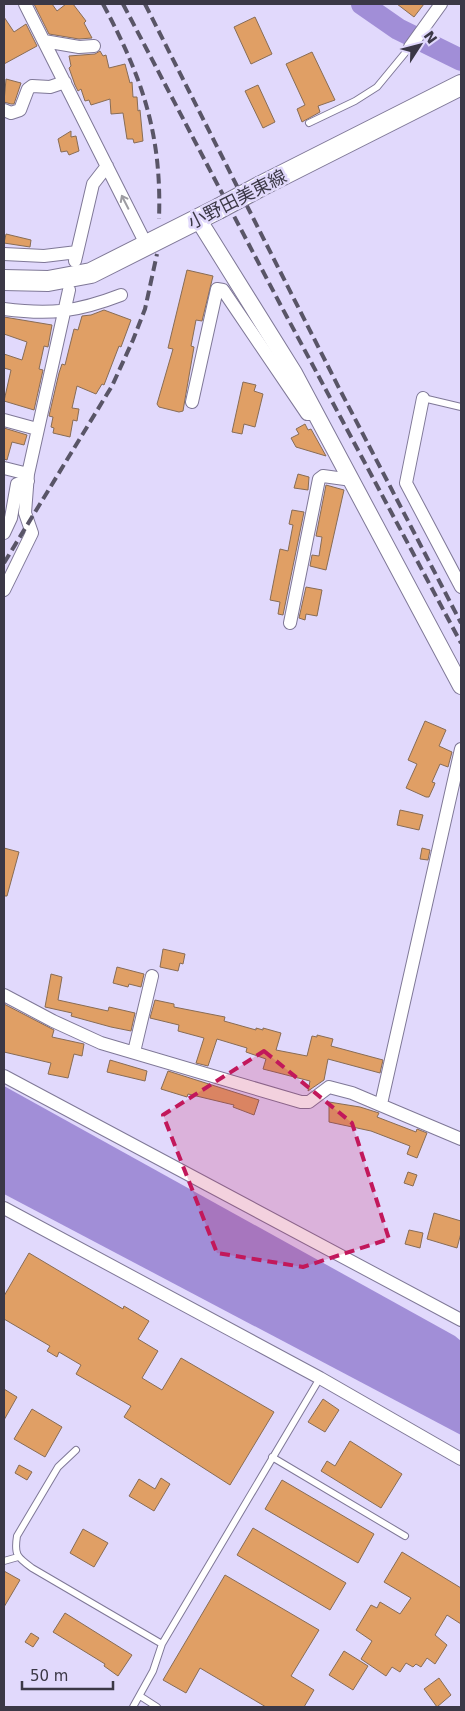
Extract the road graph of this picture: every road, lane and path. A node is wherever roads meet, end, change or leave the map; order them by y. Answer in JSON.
{"nodes":[{"id":1,"x":25,"y":4,"type":"edge"},
{"id":2,"x":442,"y":4,"type":"edge"},
{"id":3,"x":44,"y":41,"type":"junction"},
{"id":4,"x":94,"y":46,"type":"dead end"},
{"id":5,"x":410,"y":47,"type":"joint"},
{"id":6,"x":65,"y":82,"type":"junction"},
{"id":7,"x":461,"y":85,"type":"edge"},
{"id":8,"x":4,"y":110,"type":"edge"},
{"id":9,"x":308,"y":123,"type":"dead end"},
{"id":10,"x":107,"y":166,"type":"junction"},
{"id":11,"x":198,"y":220,"type":"junction"},
{"id":12,"x":147,"y":246,"type":"junction"},
{"id":13,"x":4,"y":254,"type":"edge"},
{"id":14,"x":4,"y":280,"type":"edge"},
{"id":15,"x":69,"y":290,"type":"dead end"},
{"id":16,"x":121,"y":295,"type":"dead end"},
{"id":17,"x":4,"y":309,"type":"edge"},
{"id":18,"x":63,"y":312,"type":"junction"},
{"id":19,"x":423,"y":398,"type":"joint"},
{"id":20,"x":192,"y":402,"type":"dead end"},
{"id":21,"x":461,"y":407,"type":"edge"},
{"id":22,"x":316,"y":414,"type":"junction"},
{"id":23,"x":4,"y":420,"type":"edge"},
{"id":24,"x":37,"y":429,"type":"junction"},
{"id":25,"x":4,"y":468,"type":"edge"},
{"id":26,"x":28,"y":478,"type":"junction"},
{"id":27,"x":352,"y":480,"type":"junction"},
{"id":28,"x":4,"y":533,"type":"edge"},
{"id":29,"x":461,"y":587,"type":"edge"},
{"id":30,"x":4,"y":590,"type":"edge"},
{"id":31,"x":290,"y":623,"type":"dead end"},
{"id":32,"x":461,"y":686,"type":"edge"},
{"id":33,"x":461,"y":749,"type":"edge"},
{"id":34,"x":152,"y":976,"type":"dead end"},
{"id":35,"x":4,"y":994,"type":"edge"},
{"id":36,"x":134,"y":1052,"type":"junction"},
{"id":37,"x":4,"y":1076,"type":"edge"},
{"id":38,"x":381,"y":1104,"type":"junction"},
{"id":39,"x":461,"y":1139,"type":"edge"},
{"id":40,"x":4,"y":1208,"type":"edge"},
{"id":41,"x":461,"y":1320,"type":"edge"},
{"id":42,"x":320,"y":1378,"type":"junction"},
{"id":43,"x":76,"y":1450,"type":"dead end"},
{"id":44,"x":272,"y":1457,"type":"junction"},
{"id":45,"x":461,"y":1459,"type":"edge"},
{"id":46,"x":404,"y":1536,"type":"dead end"},
{"id":47,"x":18,"y":1557,"type":"junction"},
{"id":48,"x":4,"y":1561,"type":"edge"},
{"id":49,"x":162,"y":1644,"type":"junction"},
{"id":50,"x":140,"y":1696,"type":"junction"},
{"id":51,"x":132,"y":1707,"type":"edge"},
{"id":52,"x":157,"y":1707,"type":"edge"}],
"edges":[{"from":1,"to":3,"type":"street"},
{"from":2,"to":5,"type":"street"},
{"from":3,"to":4,"type":"street"},
{"from":3,"to":6,"type":"street"},
{"from":5,"to":9,"type":"lane"},
{"from":6,"to":8,"type":"street"},
{"from":6,"to":10,"type":"street"},
{"from":7,"to":11,"type":"main road","name":"小野田美東線","bridge":true},
{"from":12,"to":10,"type":"street","one_way":true},
{"from":10,"to":13,"type":"street"},
{"from":11,"to":12,"type":"main road","name":"小野田美東線"},
{"from":11,"to":22,"type":"street"},
{"from":12,"to":14,"type":"main road","name":"小野田美東線"},
{"from":15,"to":18,"type":"street"},
{"from":16,"to":18,"type":"street"},
{"from":17,"to":18,"type":"street"},
{"from":18,"to":24,"type":"street"},
{"from":19,"to":21,"type":"lane"},
{"from":19,"to":29,"type":"street"},
{"from":20,"to":22,"type":"street"},
{"from":22,"to":27,"type":"street"},
{"from":23,"to":24,"type":"street"},
{"from":24,"to":26,"type":"street"},
{"from":25,"to":26,"type":"street"},
{"from":26,"to":28,"type":"street"},
{"from":26,"to":30,"type":"street"},
{"from":27,"to":31,"type":"street"},
{"from":27,"to":32,"type":"street"},
{"from":33,"to":38,"type":"street"},
{"from":34,"to":36,"type":"street"},
{"from":35,"to":36,"type":"street"},
{"from":36,"to":38,"type":"street"},
{"from":37,"to":41,"type":"street"},
{"from":38,"to":39,"type":"street"},
{"from":40,"to":42,"type":"street"},
{"from":42,"to":44,"type":"lane"},
{"from":42,"to":45,"type":"street"},
{"from":43,"to":47,"type":"lane"},
{"from":44,"to":46,"type":"lane"},
{"from":44,"to":49,"type":"lane"},
{"from":47,"to":48,"type":"lane"},
{"from":47,"to":49,"type":"lane"},
{"from":49,"to":50,"type":"lane"},
{"from":50,"to":51,"type":"lane"},
{"from":50,"to":52,"type":"lane"}]}
